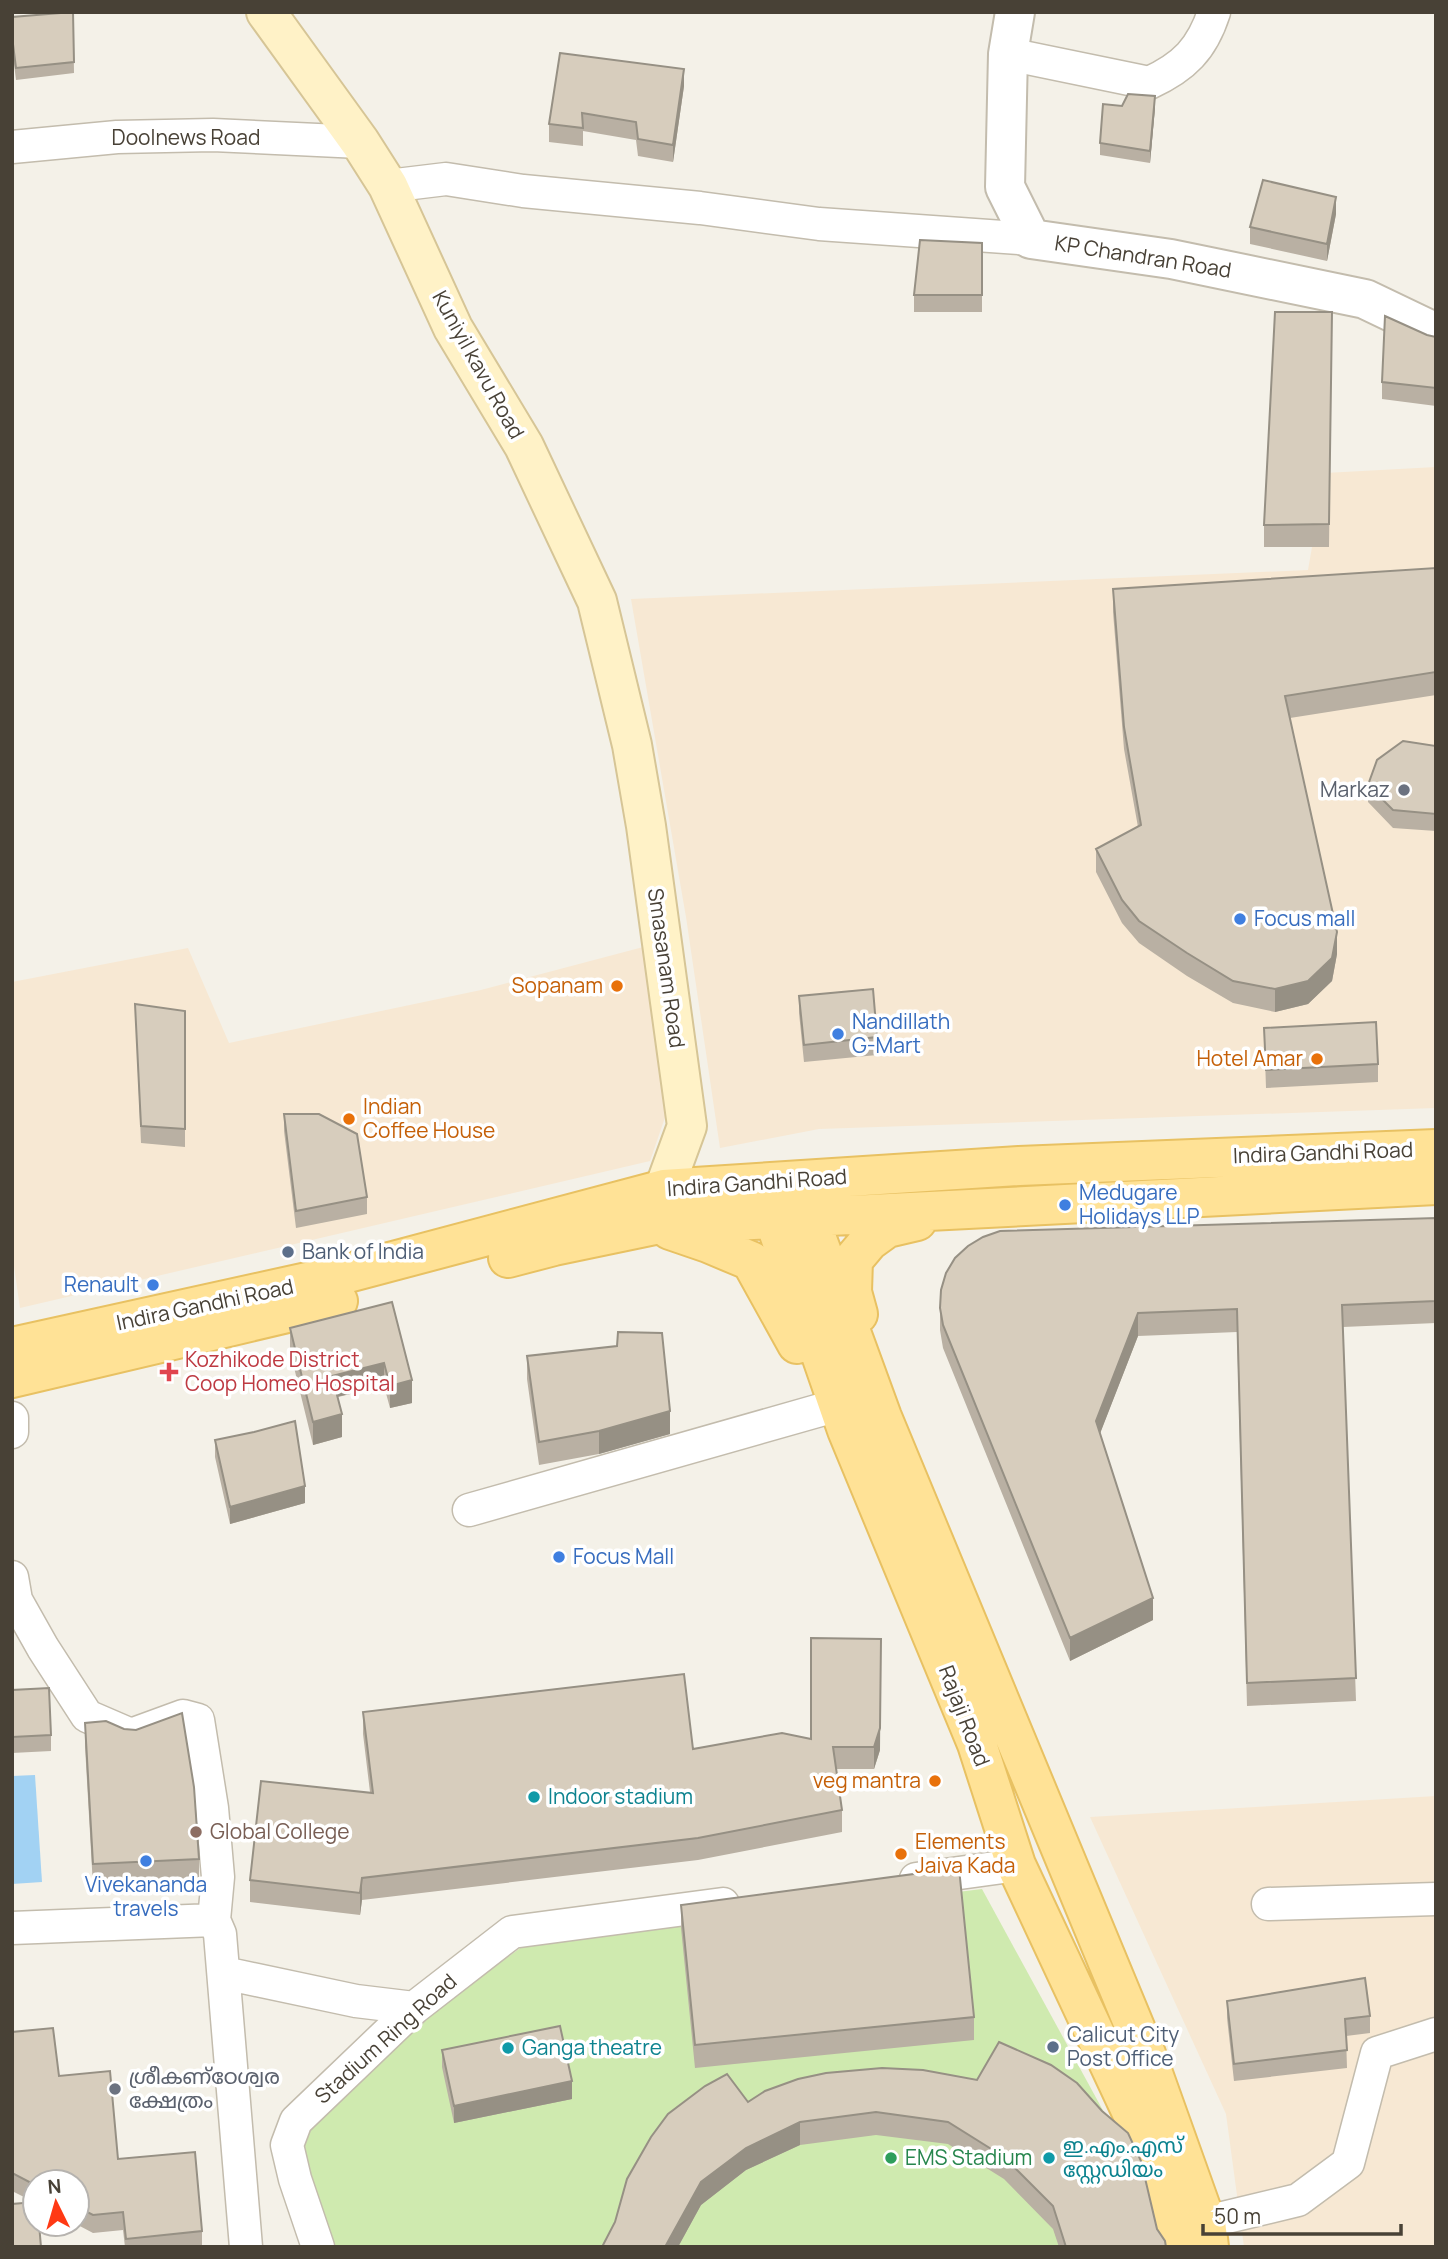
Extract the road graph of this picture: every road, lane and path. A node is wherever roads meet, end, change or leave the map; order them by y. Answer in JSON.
{"nodes":[{"id":1,"x":266,"y":12,"type":"edge"},
{"id":2,"x":1016,"y":12,"type":"edge"},
{"id":3,"x":1214,"y":12,"type":"edge"},
{"id":4,"x":1008,"y":54,"type":"junction"},
{"id":5,"x":360,"y":142,"type":"junction"},
{"id":6,"x":12,"y":147,"type":"edge"},
{"id":7,"x":388,"y":186,"type":"junction"},
{"id":8,"x":1031,"y":239,"type":"junction"},
{"id":9,"x":1436,"y":333,"type":"edge"},
{"id":10,"x":632,"y":745,"type":"joint"},
{"id":11,"x":1436,"y":1149,"type":"edge"},
{"id":12,"x":787,"y":1180,"type":"junction"},
{"id":13,"x":1436,"y":1185,"type":"edge"},
{"id":14,"x":664,"y":1189,"type":"junction"},
{"id":15,"x":960,"y":1211,"type":"junction"},
{"id":16,"x":791,"y":1218,"type":"junction"},
{"id":17,"x":655,"y":1226,"type":"junction"},
{"id":18,"x":12,"y":1347,"type":"edge"},
{"id":19,"x":12,"y":1378,"type":"edge"},
{"id":20,"x":12,"y":1418,"type":"edge"},
{"id":21,"x":853,"y":1418,"type":"junction"},
{"id":22,"x":12,"y":1432,"type":"edge"},
{"id":23,"x":469,"y":1510,"type":"dead end"},
{"id":24,"x":12,"y":1577,"type":"edge"},
{"id":25,"x":1016,"y":1865,"type":"junction"},
{"id":26,"x":893,"y":1882,"type":"edge"},
{"id":27,"x":1436,"y":1899,"type":"edge"},
{"id":28,"x":757,"y":1900,"type":"edge"},
{"id":29,"x":1268,"y":1904,"type":"dead end"},
{"id":30,"x":214,"y":1920,"type":"junction"},
{"id":31,"x":12,"y":1928,"type":"edge"},
{"id":32,"x":224,"y":1973,"type":"junction"},
{"id":33,"x":414,"y":2008,"type":"junction"},
{"id":34,"x":1436,"y":2034,"type":"edge"},
{"id":35,"x":1198,"y":2239,"type":"edge"},
{"id":36,"x":246,"y":2247,"type":"edge"},
{"id":37,"x":318,"y":2247,"type":"edge"}],
"edges":[{"from":1,"to":5,"type":"main road","name":"Kuniyil kavu Road"},
{"from":2,"to":4,"type":"street","name":"KP Chandran Road"},
{"from":3,"to":4,"type":"street"},
{"from":4,"to":8,"type":"street","name":"KP Chandran Road"},
{"from":5,"to":6,"type":"street","name":"Doolnews Road"},
{"from":5,"to":7,"type":"main road","name":"Kuniyil kavu Road"},
{"from":7,"to":8,"type":"street"},
{"from":7,"to":10,"type":"main road","name":"Kuniyil kavu Road"},
{"from":8,"to":9,"type":"street","name":"KP Chandran Road"},
{"from":10,"to":14,"type":"main road","name":"Smasanam Road"},
{"from":11,"to":12,"type":"main road","name":"Indira Gandhi Road"},
{"from":12,"to":14,"type":"main road","name":"Indira Gandhi Road"},
{"from":12,"to":16,"type":"main road","name":"Rajaji Road"},
{"from":13,"to":15,"type":"main road","name":"Indira Gandhi Road"},
{"from":14,"to":18,"type":"main road","name":"Indira Gandhi Road"},
{"from":15,"to":16,"type":"main road","name":"Indira Gandhi Road"},
{"from":15,"to":21,"type":"main road"},
{"from":16,"to":17,"type":"main road","name":"Indira Gandhi Road"},
{"from":16,"to":21,"type":"main road","name":"Rajaji Road"},
{"from":17,"to":19,"type":"main road","name":"Indira Gandhi Road"},
{"from":17,"to":21,"type":"main road"},
{"from":20,"to":22,"type":"street"},
{"from":21,"to":23,"type":"street"},
{"from":21,"to":25,"type":"main road","name":"Rajaji Road"},
{"from":21,"to":35,"type":"main road"},
{"from":24,"to":30,"type":"street"},
{"from":25,"to":26,"type":"street"},
{"from":25,"to":35,"type":"main road","name":"Rajaji Road"},
{"from":27,"to":29,"type":"street"},
{"from":28,"to":33,"type":"street","name":"Stadium Ring Road"},
{"from":30,"to":31,"type":"street"},
{"from":30,"to":32,"type":"street"},
{"from":32,"to":33,"type":"street"},
{"from":32,"to":36,"type":"street"},
{"from":33,"to":37,"type":"street","name":"Stadium Ring Road"},
{"from":34,"to":35,"type":"street"}]}
